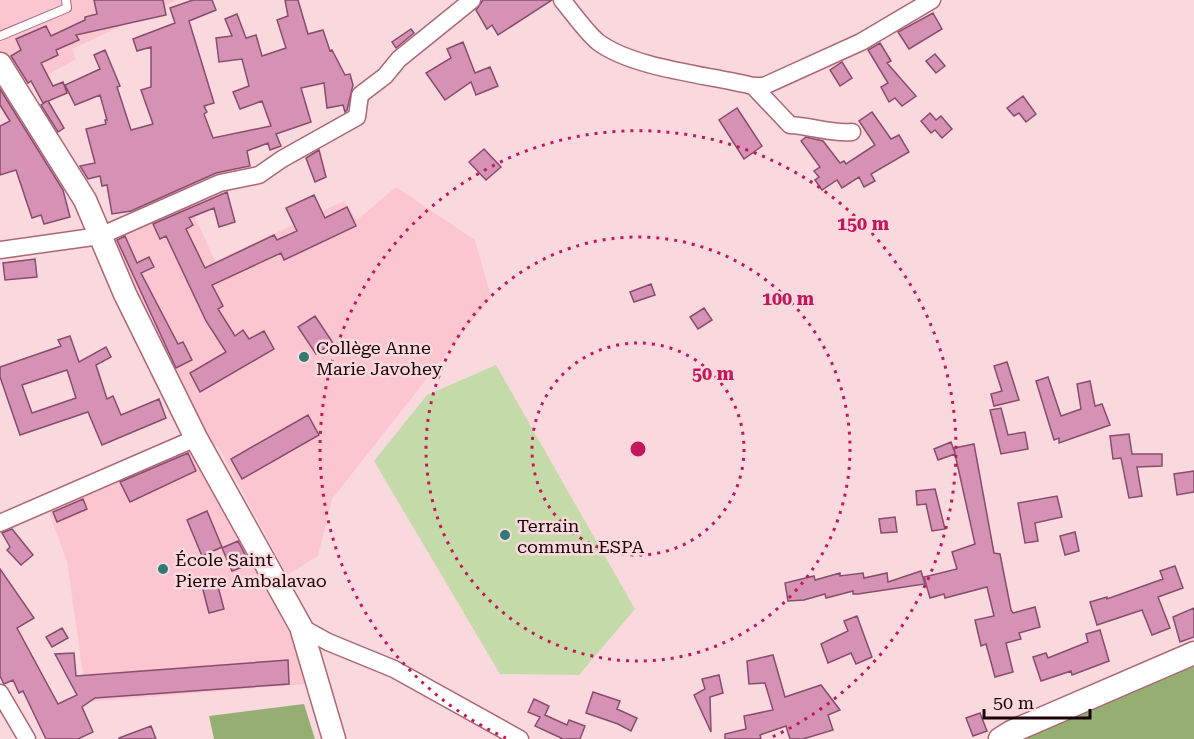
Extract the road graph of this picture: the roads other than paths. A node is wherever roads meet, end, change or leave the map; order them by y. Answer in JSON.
{"nodes":[{"id":1,"x":66,"y":0,"type":"edge"},
{"id":2,"x":472,"y":0,"type":"edge"},
{"id":3,"x":562,"y":0,"type":"edge"},
{"id":4,"x":932,"y":0,"type":"edge"},
{"id":5,"x":0,"y":36,"type":"edge"},
{"id":6,"x":0,"y":64,"type":"edge"},
{"id":7,"x":753,"y":86,"type":"junction"},
{"id":8,"x":852,"y":132,"type":"dead end"},
{"id":9,"x":100,"y":236,"type":"junction"},
{"id":10,"x":0,"y":250,"type":"edge"},
{"id":11,"x":196,"y":438,"type":"junction"},
{"id":12,"x":0,"y":523,"type":"edge"},
{"id":13,"x":301,"y":627,"type":"junction"},
{"id":14,"x":1194,"y":653,"type":"edge"},
{"id":15,"x":0,"y":693,"type":"edge"},
{"id":16,"x":27,"y":739,"type":"edge"},
{"id":17,"x":334,"y":739,"type":"edge"},
{"id":18,"x":520,"y":739,"type":"edge"},
{"id":19,"x":1000,"y":739,"type":"edge"}],
"edges":[{"from":1,"to":5,"type":"lane"},
{"from":2,"to":9,"type":"street"},
{"from":3,"to":7,"type":"street"},
{"from":4,"to":7,"type":"street"},
{"from":6,"to":9,"type":"street"},
{"from":7,"to":8,"type":"street"},
{"from":9,"to":10,"type":"street"},
{"from":9,"to":11,"type":"street"},
{"from":11,"to":12,"type":"street"},
{"from":11,"to":13,"type":"street"},
{"from":13,"to":17,"type":"street"},
{"from":13,"to":18,"type":"street"},
{"from":14,"to":19,"type":"street"},
{"from":15,"to":16,"type":"street"}]}
